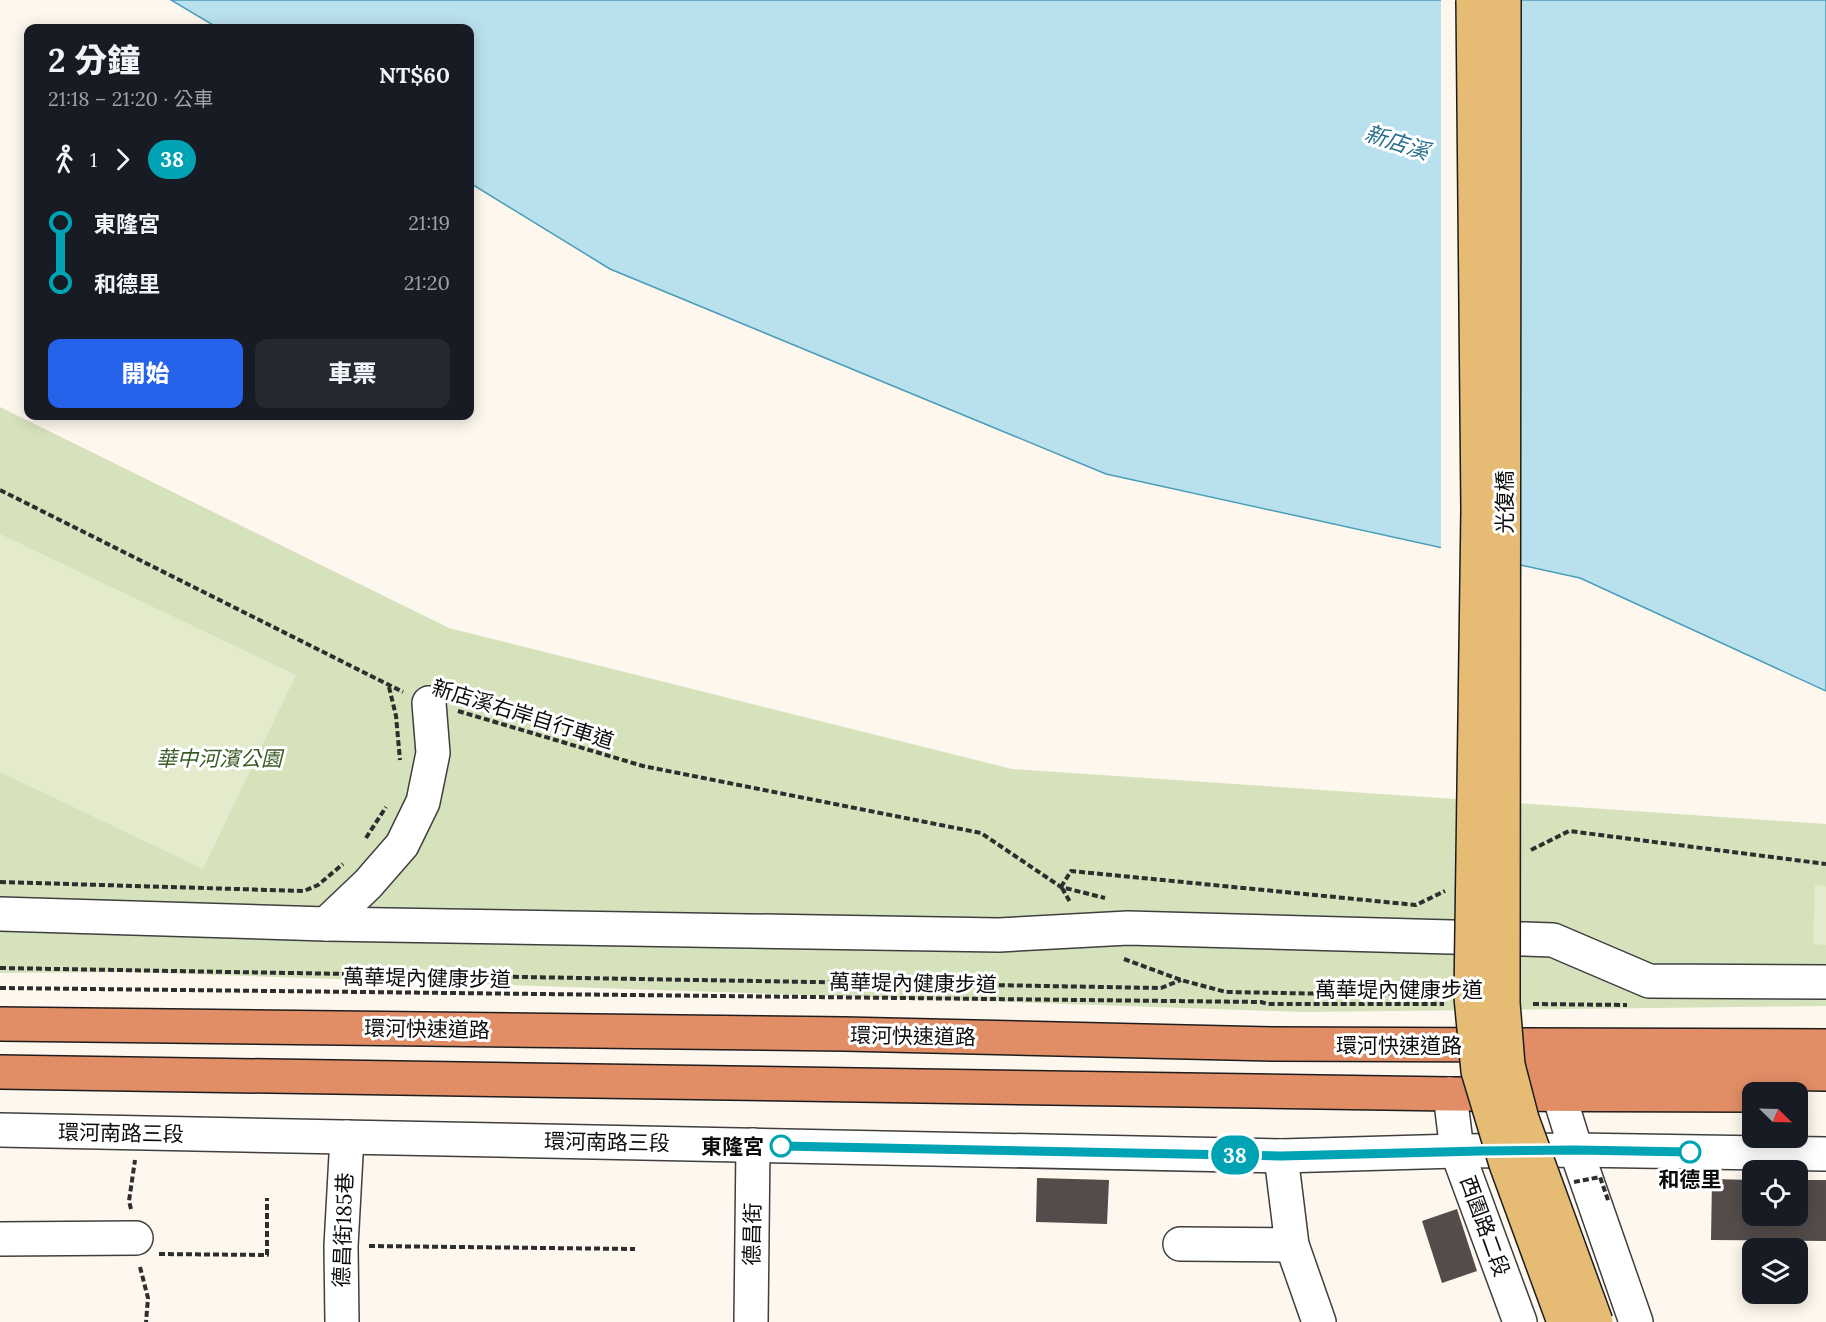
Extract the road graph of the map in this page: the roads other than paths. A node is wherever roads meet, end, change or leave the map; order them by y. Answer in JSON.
{"nodes":[{"id":1,"x":1473,"y":0,"type":"edge"},
{"id":2,"x":1504,"y":0,"type":"edge"},
{"id":3,"x":429,"y":703,"type":"road end"},
{"id":4,"x":0,"y":914,"type":"edge"},
{"id":5,"x":326,"y":924,"type":"junction"},
{"id":6,"x":1826,"y":982,"type":"edge"},
{"id":7,"x":0,"y":1024,"type":"edge"},
{"id":8,"x":1274,"y":1044,"type":"junction"},
{"id":9,"x":1826,"y":1046,"type":"edge"},
{"id":10,"x":1493,"y":1068,"type":"junction"},
{"id":11,"x":0,"y":1072,"type":"edge"},
{"id":12,"x":1826,"y":1074,"type":"edge"},
{"id":13,"x":1764,"y":1082,"type":"edge"},
{"id":14,"x":1800,"y":1082,"type":"edge"},
{"id":15,"x":1808,"y":1088,"type":"edge"},
{"id":16,"x":1826,"y":1093,"type":"edge"},
{"id":17,"x":1450,"y":1094,"type":"junction"},
{"id":18,"x":1559,"y":1095,"type":"junction"},
{"id":19,"x":1742,"y":1095,"type":"edge"},
{"id":20,"x":0,"y":1130,"type":"edge"},
{"id":21,"x":346,"y":1137,"type":"junction"},
{"id":22,"x":753,"y":1145,"type":"junction"},
{"id":23,"x":1576,"y":1150,"type":"junction"},
{"id":24,"x":1457,"y":1151,"type":"junction"},
{"id":25,"x":1826,"y":1154,"type":"edge"},
{"id":26,"x":1281,"y":1156,"type":"junction"},
{"id":27,"x":0,"y":1239,"type":"edge"},
{"id":28,"x":1180,"y":1244,"type":"dead end"},
{"id":29,"x":1292,"y":1245,"type":"junction"},
{"id":30,"x":142,"y":1246,"type":"road end"},
{"id":31,"x":342,"y":1322,"type":"edge"},
{"id":32,"x":751,"y":1322,"type":"edge"},
{"id":33,"x":1319,"y":1322,"type":"edge"},
{"id":34,"x":1520,"y":1322,"type":"edge"},
{"id":35,"x":1564,"y":1322,"type":"edge"},
{"id":36,"x":1596,"y":1322,"type":"edge"},
{"id":37,"x":1636,"y":1322,"type":"edge"}],
"edges":[{"from":1,"to":10,"type":"main road","name":"光復橋","bridge":true},
{"from":2,"to":10,"type":"main road","name":"光復橋","bridge":true},
{"from":3,"to":5,"type":"street"},
{"from":4,"to":5,"type":"street"},
{"from":5,"to":6,"type":"street"},
{"from":7,"to":8,"type":"highway","name":"環河快速道路"},
{"from":8,"to":9,"type":"highway","name":"環河快速道路"},
{"from":8,"to":13,"type":"highway"},
{"from":10,"to":35,"type":"main road","bridge":true},
{"from":10,"to":36,"type":"main road","bridge":true},
{"from":11,"to":17,"type":"highway"},
{"from":12,"to":14,"type":"highway"},
{"from":15,"to":16,"type":"highway"},
{"from":17,"to":18,"type":"highway"},
{"from":17,"to":24,"type":"street","name":"西園路二段"},
{"from":18,"to":19,"type":"highway"},
{"from":18,"to":23,"type":"street"},
{"from":20,"to":21,"type":"street","name":"環河南路三段"},
{"from":21,"to":22,"type":"street","name":"環河南路三段"},
{"from":21,"to":31,"type":"street","name":"德昌街185巷"},
{"from":22,"to":26,"type":"street","name":"環河南路三段"},
{"from":22,"to":32,"type":"street","name":"德昌街"},
{"from":23,"to":24,"type":"street","name":"環河南路三段"},
{"from":23,"to":25,"type":"street","name":"環河南路三段"},
{"from":23,"to":37,"type":"street"},
{"from":24,"to":26,"type":"street","name":"環河南路三段"},
{"from":24,"to":34,"type":"street","name":"西園路二段"},
{"from":26,"to":29,"type":"street"},
{"from":27,"to":30,"type":"street"},
{"from":28,"to":29,"type":"street"},
{"from":29,"to":33,"type":"street"}]}
